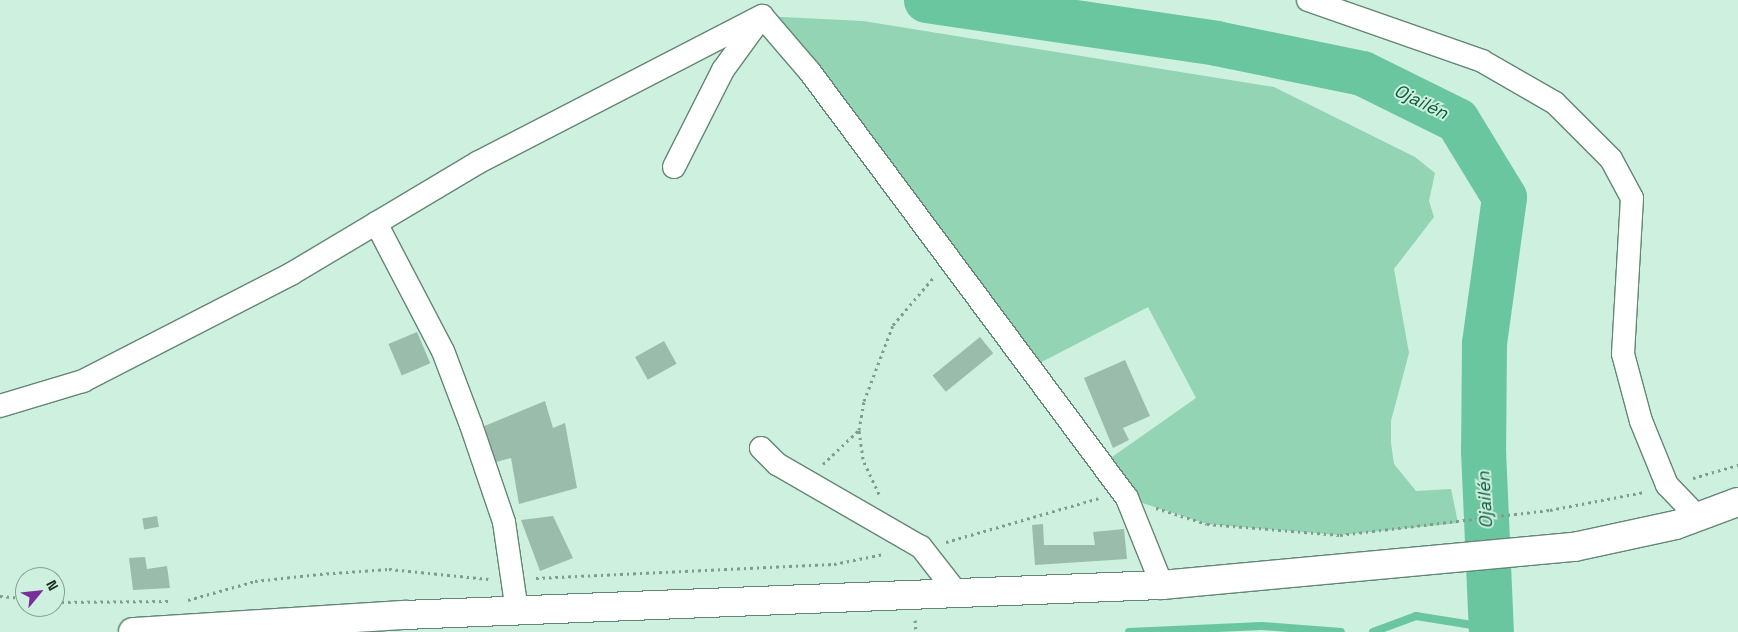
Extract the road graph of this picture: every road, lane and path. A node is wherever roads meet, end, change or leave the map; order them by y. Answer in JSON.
{"nodes":[{"id":1,"x":1308,"y":0,"type":"edge"},
{"id":2,"x":762,"y":16,"type":"junction"},
{"id":3,"x":674,"y":167,"type":"dead end"},
{"id":4,"x":376,"y":223,"type":"junction"},
{"id":5,"x":951,"y":260,"type":"junction"},
{"id":6,"x":0,"y":406,"type":"edge"},
{"id":7,"x":859,"y":430,"type":"junction"},
{"id":8,"x":761,"y":448,"type":"dead end"},
{"id":9,"x":797,"y":475,"type":"junction"},
{"id":10,"x":1127,"y":498,"type":"junction"},
{"id":11,"x":882,"y":502,"type":"dead end"},
{"id":12,"x":1738,"y":502,"type":"edge"},
{"id":13,"x":1550,"y":510,"type":"dead end"},
{"id":14,"x":1698,"y":517,"type":"junction"},
{"id":15,"x":921,"y":547,"type":"junction"},
{"id":16,"x":515,"y":579,"type":"junction"},
{"id":17,"x":1162,"y":585,"type":"junction"},
{"id":18,"x":957,"y":593,"type":"junction"},
{"id":19,"x":0,"y":596,"type":"edge"},
{"id":20,"x":15,"y":597,"type":"edge"},
{"id":21,"x":65,"y":603,"type":"edge"},
{"id":22,"x":517,"y":611,"type":"junction"},
{"id":23,"x":134,"y":632,"type":"edge"}],
"edges":[{"from":1,"to":14,"type":"street"},
{"from":2,"to":3,"type":"street"},
{"from":2,"to":4,"type":"street"},
{"from":2,"to":5,"type":"street"},
{"from":4,"to":6,"type":"street"},
{"from":4,"to":16,"type":"street"},
{"from":5,"to":7,"type":"path"},
{"from":5,"to":10,"type":"street"},
{"from":7,"to":9,"type":"path"},
{"from":7,"to":11,"type":"path"},
{"from":8,"to":9,"type":"street"},
{"from":9,"to":15,"type":"street"},
{"from":10,"to":13,"type":"path"},
{"from":10,"to":15,"type":"path"},
{"from":10,"to":17,"type":"street"},
{"from":12,"to":14,"type":"street"},
{"from":14,"to":17,"type":"street"},
{"from":15,"to":16,"type":"path"},
{"from":15,"to":18,"type":"street"},
{"from":16,"to":21,"type":"path"},
{"from":16,"to":22,"type":"street"},
{"from":17,"to":18,"type":"street"},
{"from":18,"to":22,"type":"street"},
{"from":19,"to":20,"type":"path"},
{"from":22,"to":23,"type":"street"}]}
